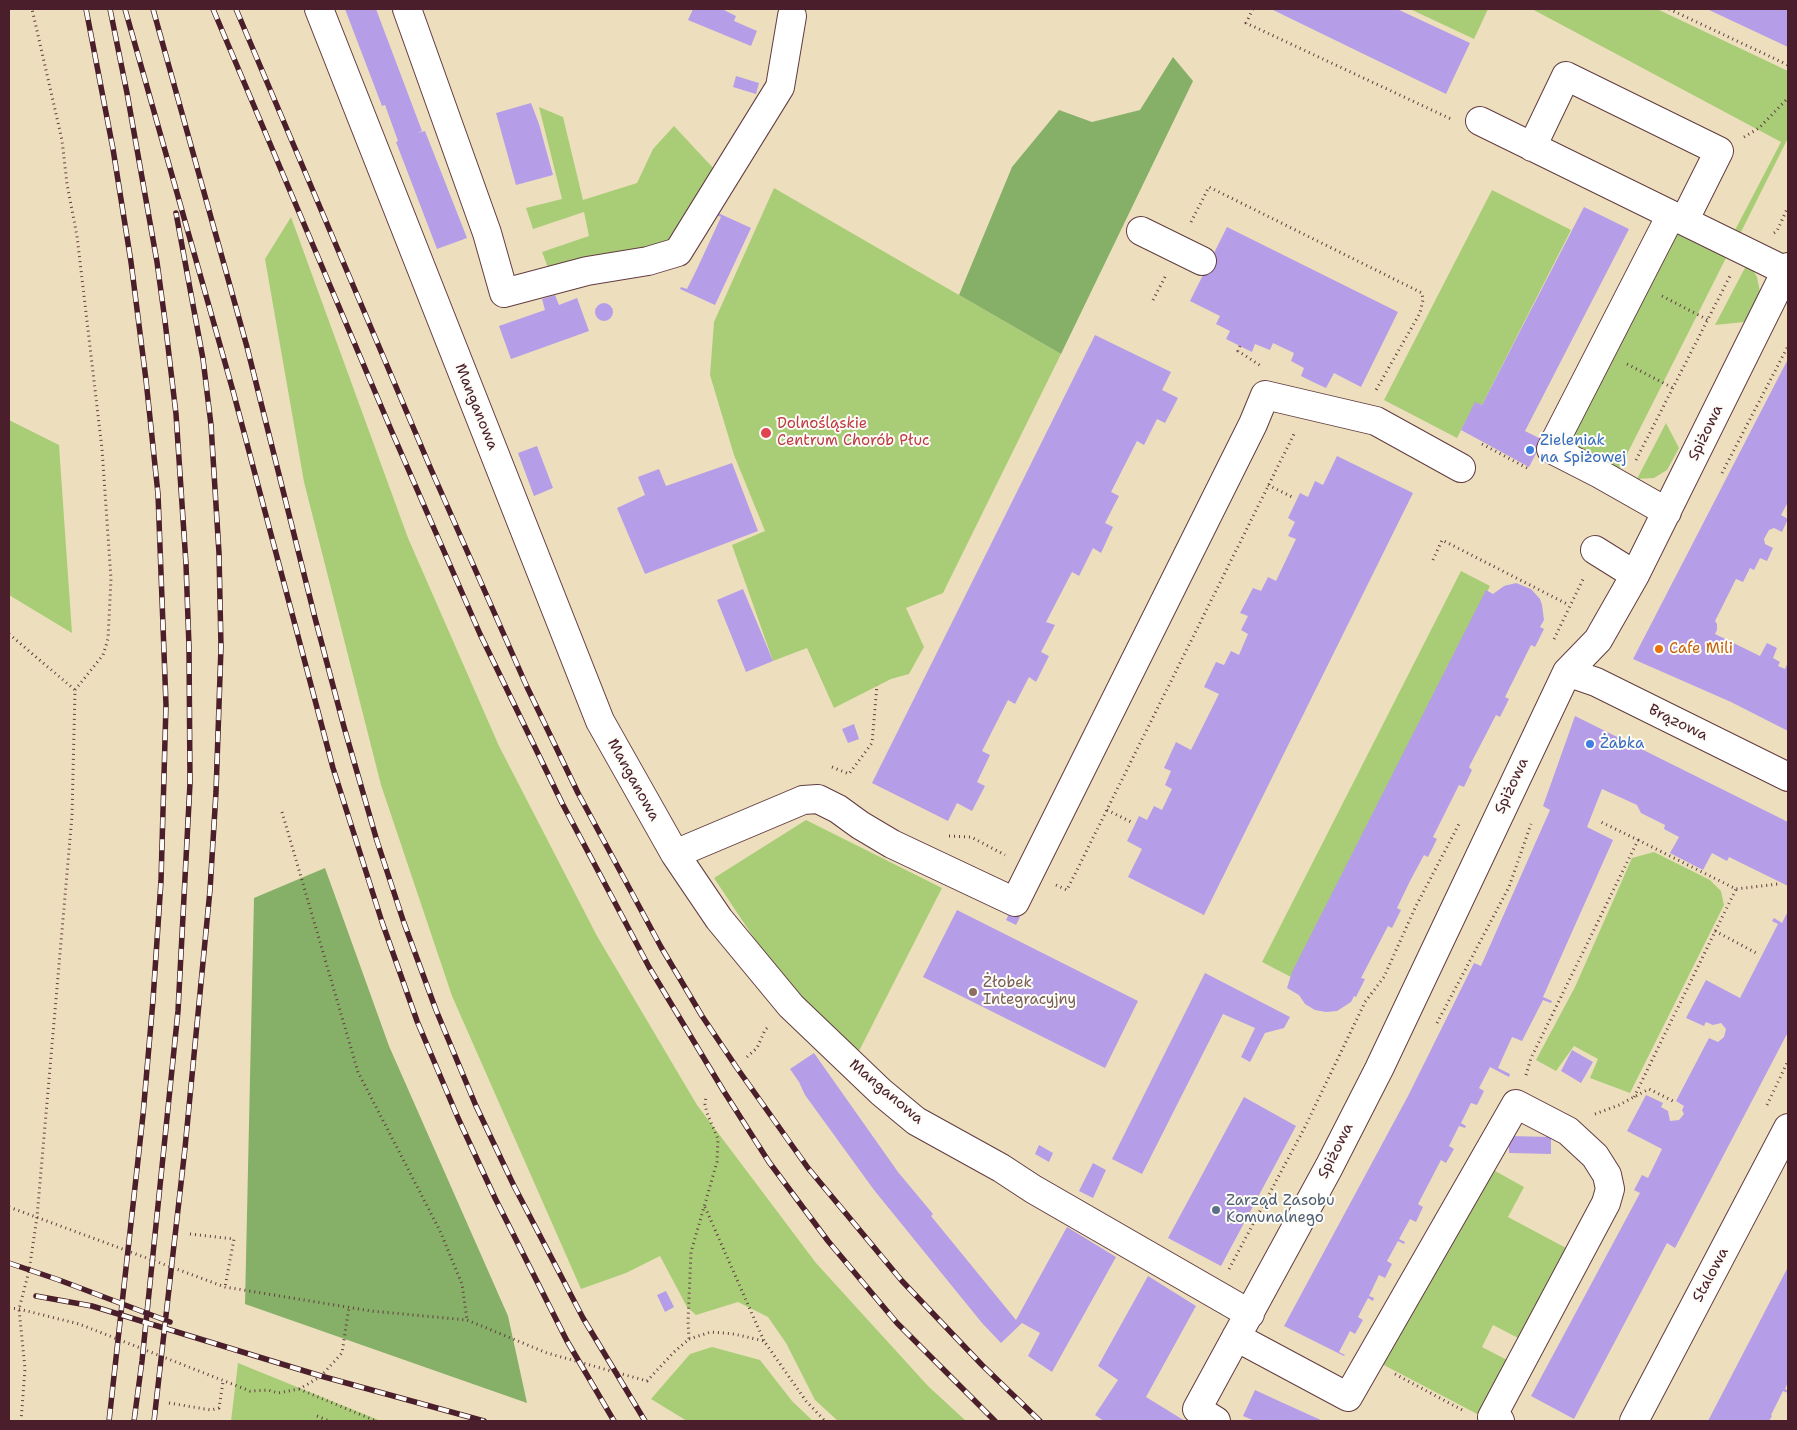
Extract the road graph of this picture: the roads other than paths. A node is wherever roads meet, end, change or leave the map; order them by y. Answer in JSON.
{"nodes":[{"id":1,"x":320,"y":9,"type":"edge"},
{"id":2,"x":407,"y":9,"type":"edge"},
{"id":3,"x":788,"y":11,"type":"edge"},
{"id":4,"x":1480,"y":121,"type":"road end"},
{"id":5,"x":1532,"y":147,"type":"junction"},
{"id":6,"x":1678,"y":218,"type":"junction"},
{"id":7,"x":1141,"y":231,"type":"dead end"},
{"id":8,"x":1190,"y":255,"type":"road end"},
{"id":9,"x":1787,"y":269,"type":"edge"},
{"id":10,"x":1461,"y":468,"type":"dead end"},
{"id":11,"x":1667,"y":512,"type":"junction"},
{"id":12,"x":1591,"y":562,"type":"road end"},
{"id":13,"x":1635,"y":575,"type":"junction"},
{"id":14,"x":1567,"y":672,"type":"junction"},
{"id":15,"x":1788,"y":777,"type":"edge"},
{"id":16,"x":675,"y":854,"type":"junction"},
{"id":17,"x":1788,"y":1128,"type":"edge"},
{"id":18,"x":1250,"y":1314,"type":"junction"},
{"id":19,"x":1236,"y":1337,"type":"junction"},
{"id":20,"x":1496,"y":1419,"type":"edge"},
{"id":21,"x":1216,"y":1421,"type":"edge"},
{"id":22,"x":1634,"y":1421,"type":"edge"}],
"edges":[{"from":1,"to":16,"type":"street","name":"Manganowa"},
{"from":2,"to":3,"type":"street"},
{"from":4,"to":5,"type":"street"},
{"from":5,"to":6,"type":"street"},
{"from":5,"to":6,"type":"street"},
{"from":6,"to":9,"type":"street"},
{"from":6,"to":11,"type":"street"},
{"from":7,"to":8,"type":"street"},
{"from":9,"to":11,"type":"street","name":"Spiżowa"},
{"from":10,"to":16,"type":"street"},
{"from":11,"to":13,"type":"street","name":"Spiżowa"},
{"from":12,"to":13,"type":"street"},
{"from":13,"to":14,"type":"street","name":"Spiżowa"},
{"from":14,"to":15,"type":"street","name":"Brązowa"},
{"from":14,"to":18,"type":"street","name":"Spiżowa"},
{"from":16,"to":18,"type":"street","name":"Manganowa"},
{"from":17,"to":22,"type":"street","name":"Stalowa"},
{"from":18,"to":19,"type":"street","name":"Spiżowa"},
{"from":19,"to":20,"type":"street"},
{"from":19,"to":21,"type":"street","name":"Spiżowa"}]}
